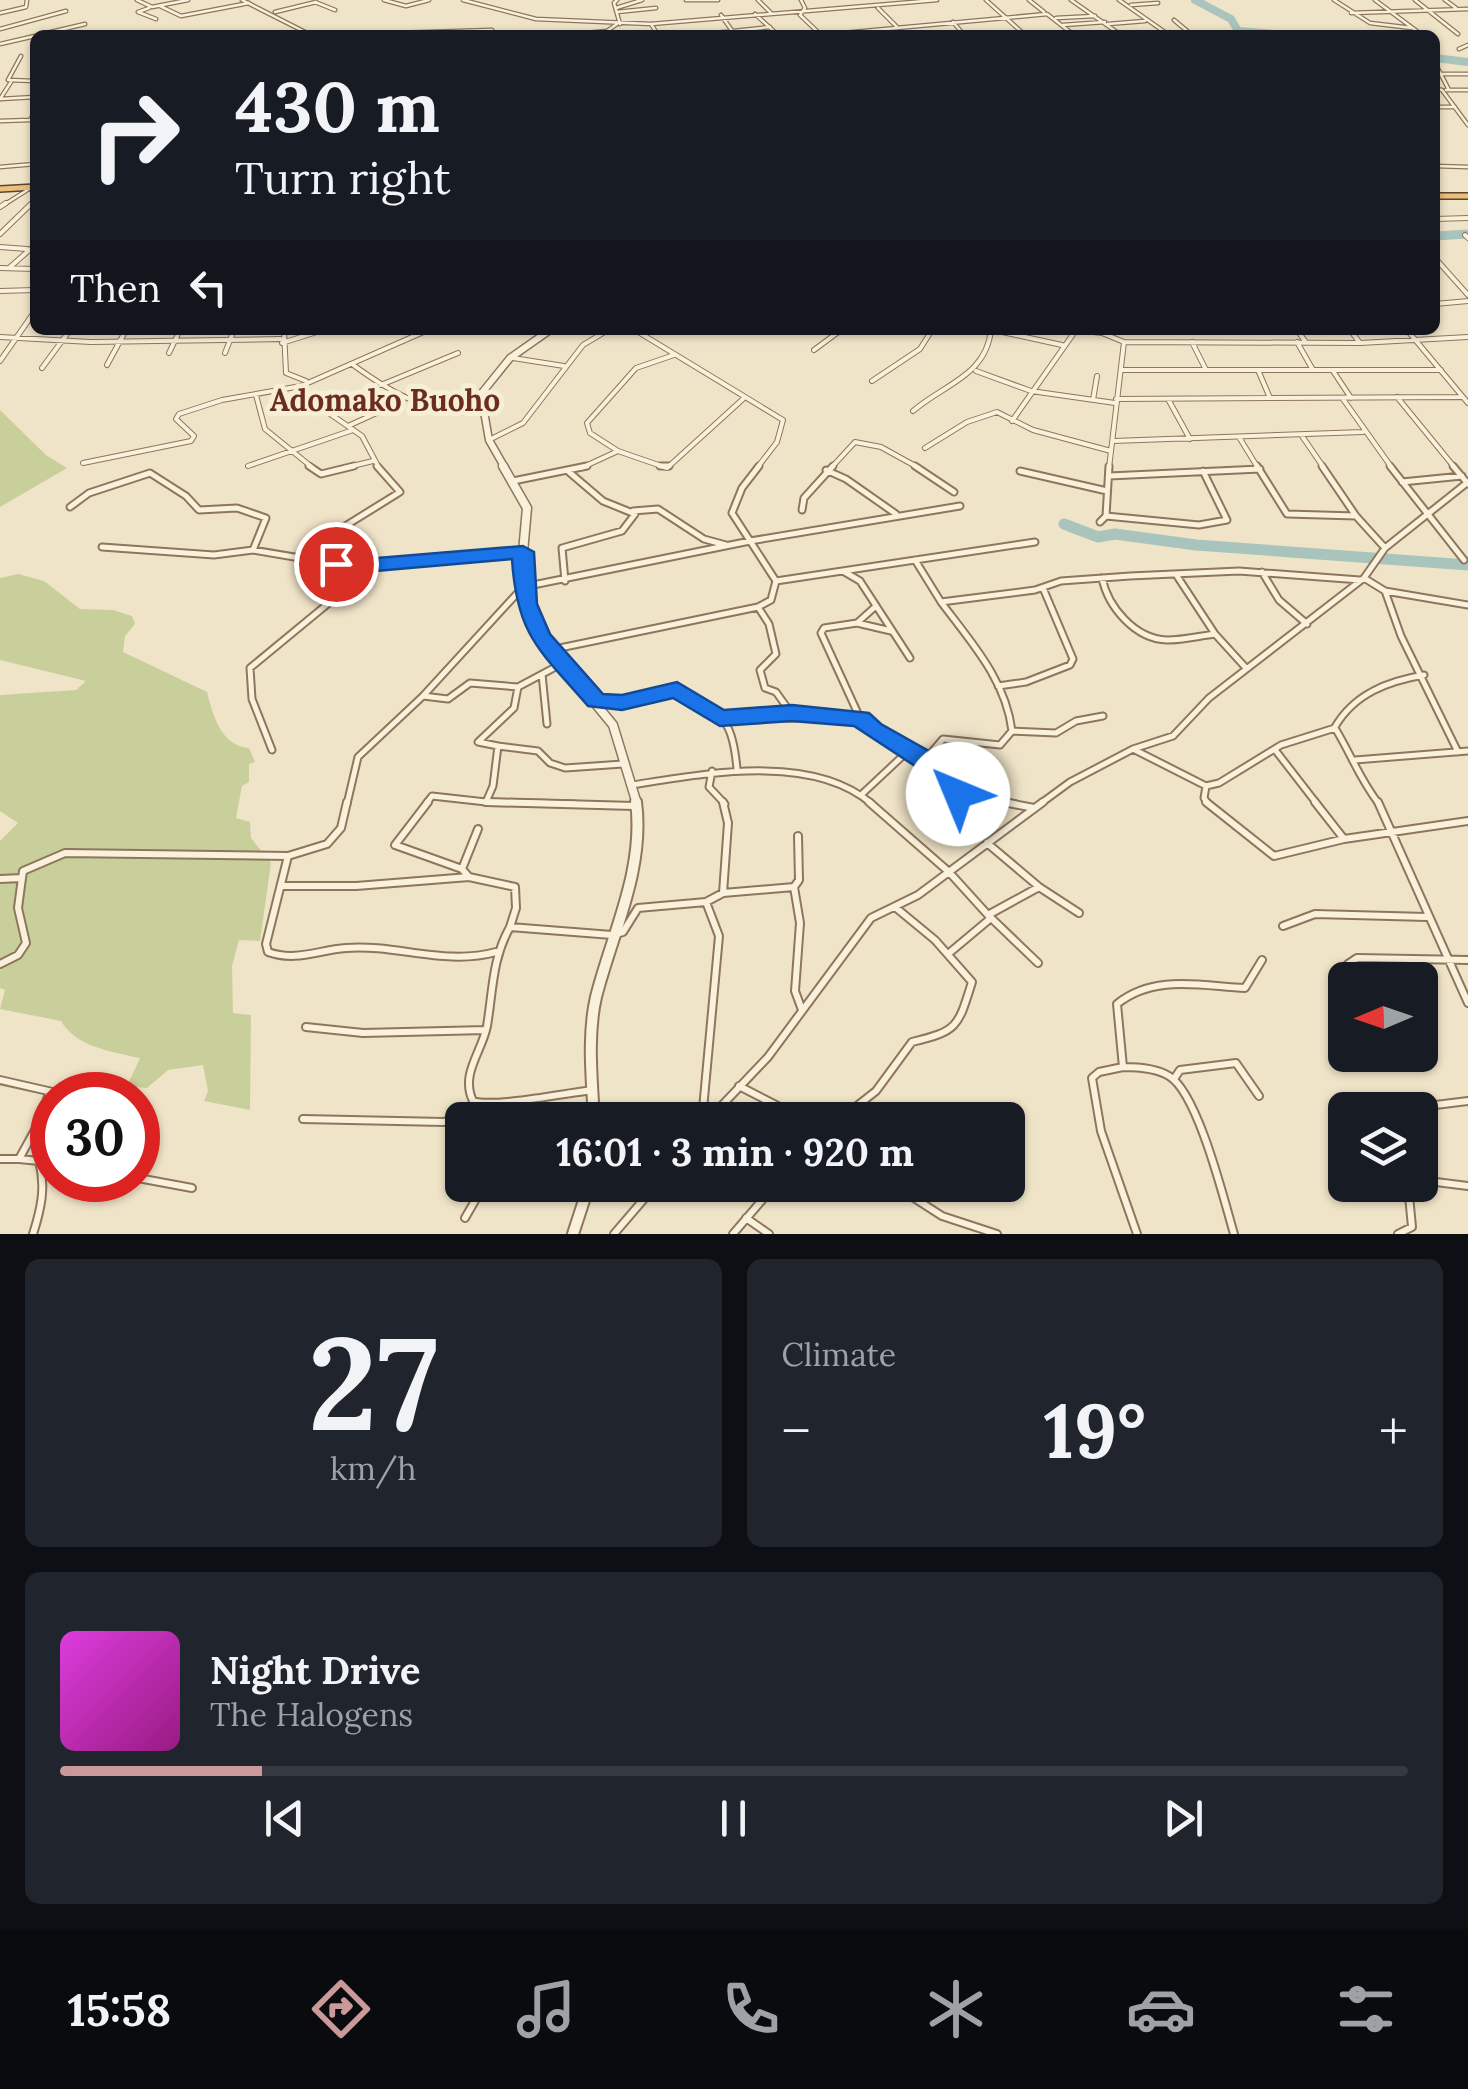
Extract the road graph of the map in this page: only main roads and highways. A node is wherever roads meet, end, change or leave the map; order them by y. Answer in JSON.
{"nodes":[{"id":1,"x":30,"y":187,"type":"edge"},
{"id":2,"x":0,"y":189,"type":"edge"},
{"id":3,"x":1440,"y":194,"type":"edge"},
{"id":4,"x":1468,"y":195,"type":"edge"}],
"edges":[{"from":1,"to":2,"type":"highway"},
{"from":3,"to":4,"type":"highway"}]}
